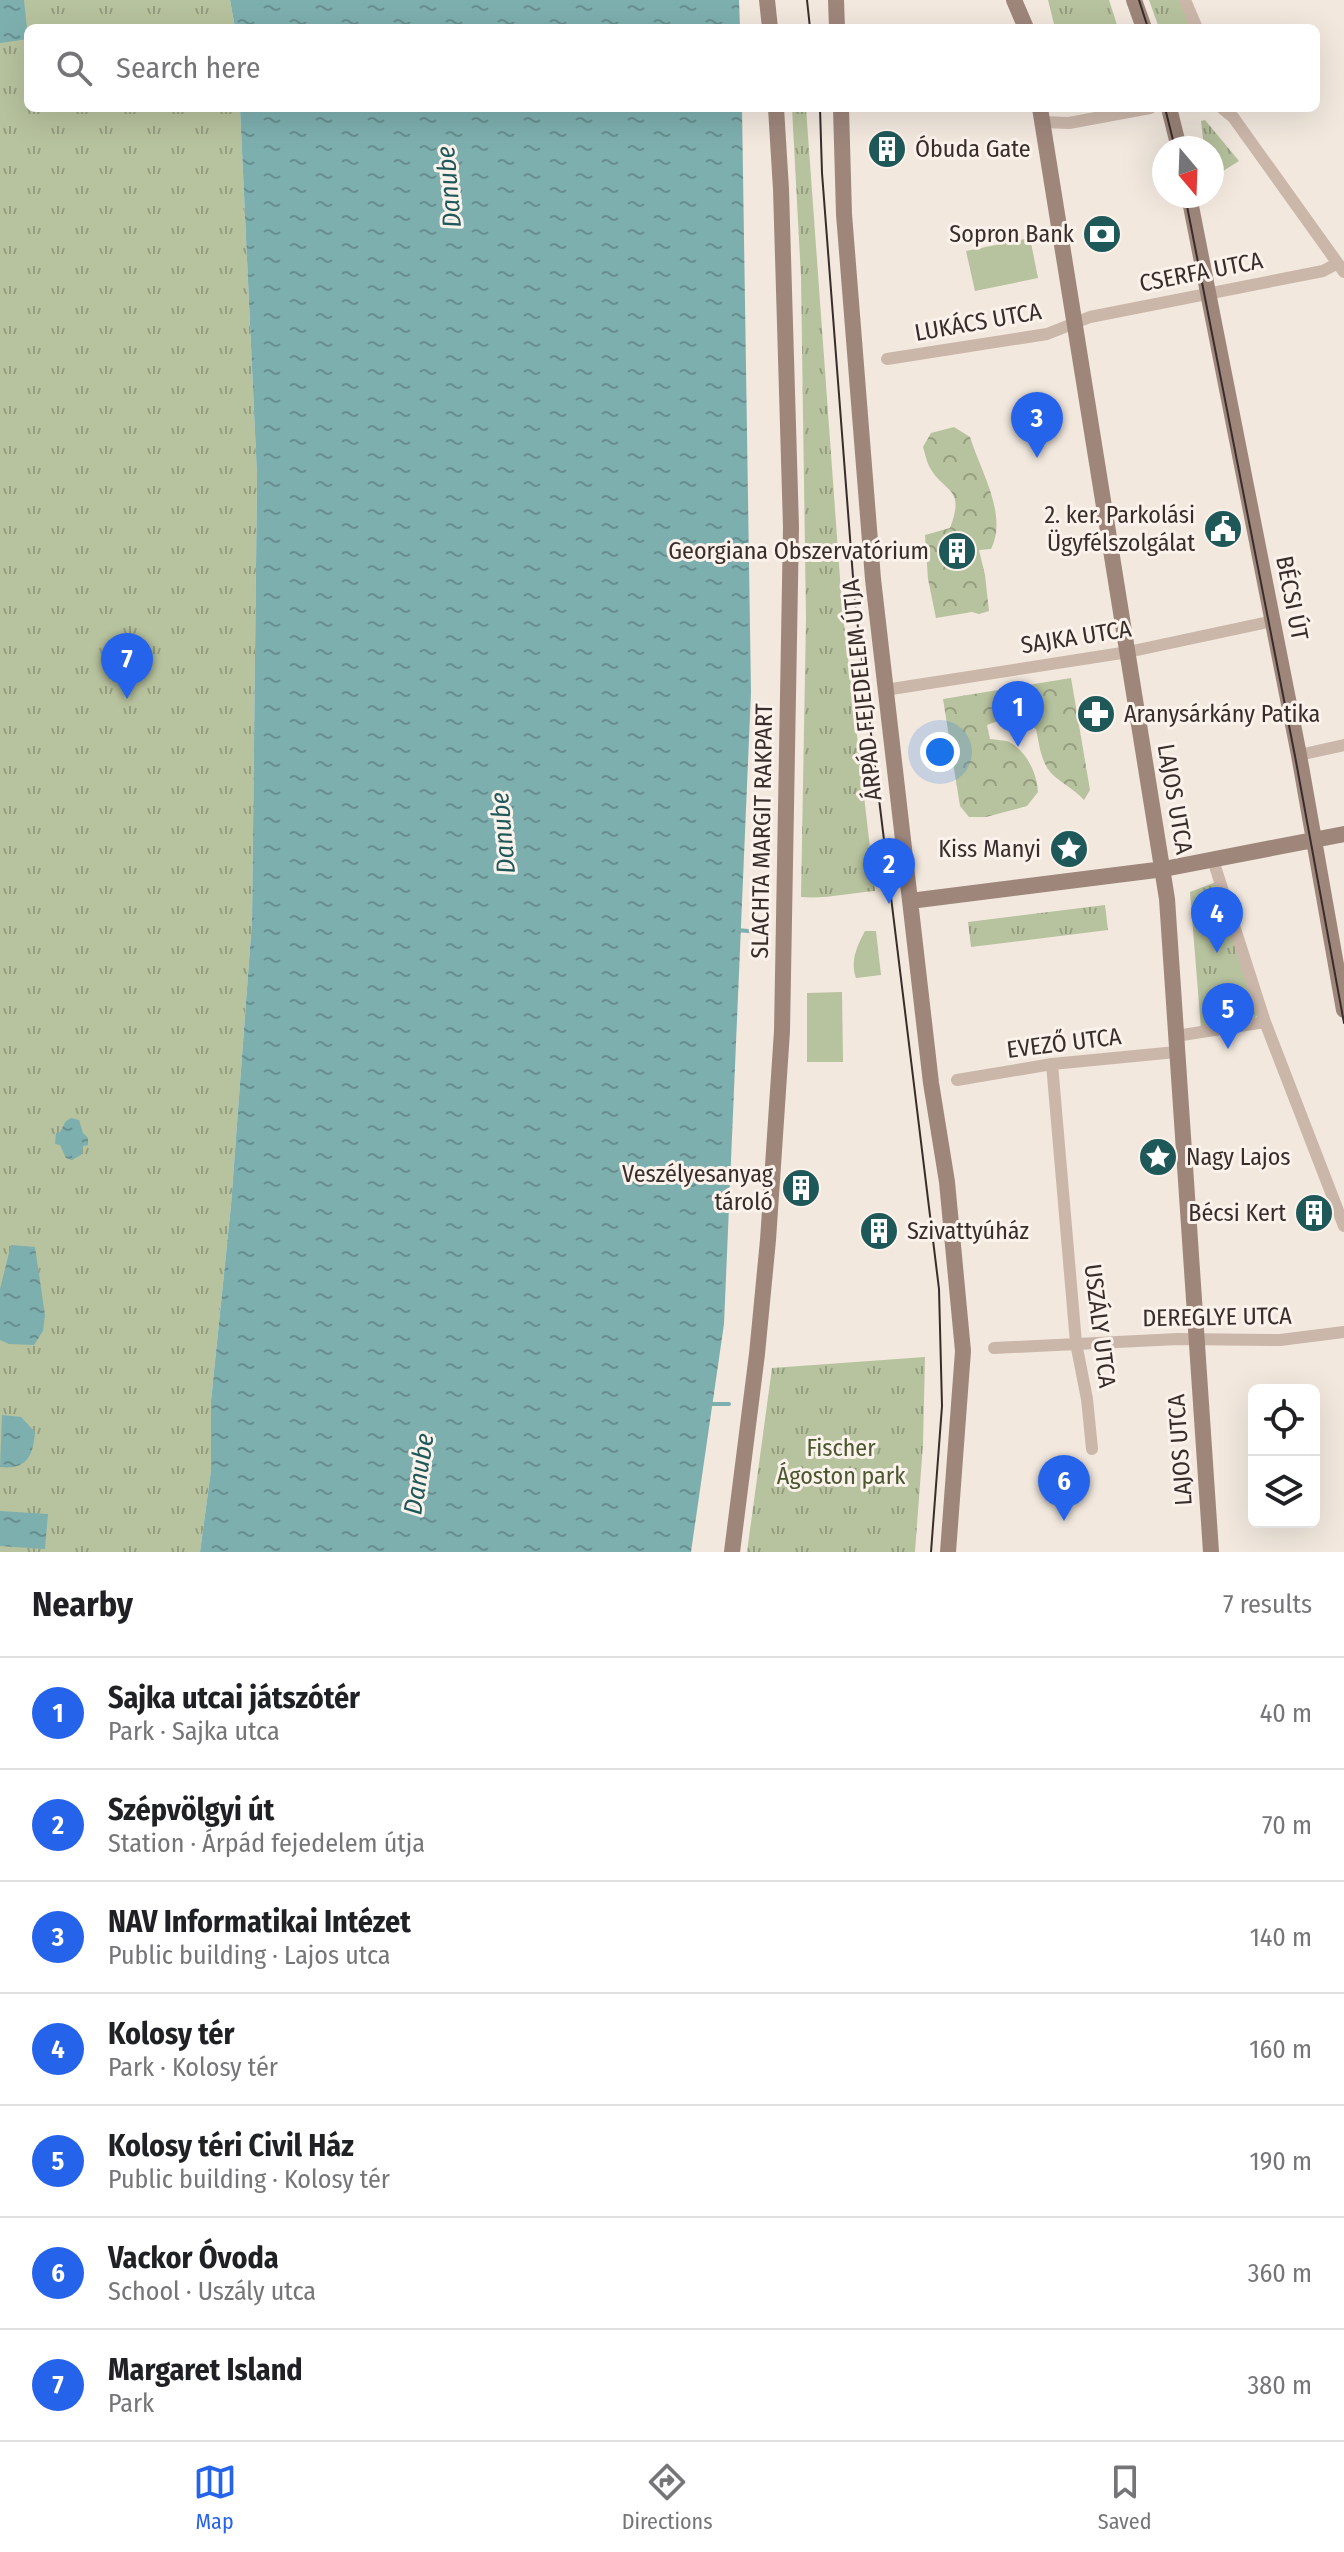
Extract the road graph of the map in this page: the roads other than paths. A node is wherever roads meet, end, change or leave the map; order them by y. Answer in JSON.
{"nodes":[{"id":1,"x":767,"y":0,"type":"edge"},
{"id":2,"x":836,"y":0,"type":"edge"},
{"id":3,"x":1014,"y":0,"type":"edge"},
{"id":4,"x":1027,"y":0,"type":"edge"},
{"id":5,"x":1134,"y":0,"type":"edge"},
{"id":6,"x":1185,"y":0,"type":"edge"},
{"id":7,"x":770,"y":24,"type":"edge"},
{"id":8,"x":837,"y":24,"type":"edge"},
{"id":9,"x":1025,"y":24,"type":"edge"},
{"id":10,"x":1027,"y":24,"type":"edge"},
{"id":11,"x":1143,"y":24,"type":"edge"},
{"id":12,"x":1195,"y":24,"type":"edge"},
{"id":13,"x":776,"y":112,"type":"edge"},
{"id":14,"x":841,"y":112,"type":"edge"},
{"id":15,"x":1128,"y":112,"type":"edge"},
{"id":16,"x":1170,"y":112,"type":"edge"},
{"id":17,"x":1232,"y":112,"type":"edge"},
{"id":18,"x":1041,"y":115,"type":"edge"},
{"id":19,"x":1176,"y":136,"type":"edge"},
{"id":20,"x":1191,"y":208,"type":"edge"},
{"id":21,"x":1340,"y":268,"type":"edge"},
{"id":22,"x":1208,"y":293,"type":"junction"},
{"id":23,"x":1075,"y":323,"type":"junction"},
{"id":24,"x":887,"y":359,"type":"dead end"},
{"id":25,"x":1273,"y":621,"type":"junction"},
{"id":26,"x":1128,"y":652,"type":"junction"},
{"id":27,"x":885,"y":690,"type":"junction"},
{"id":28,"x":1344,"y":745,"type":"edge"},
{"id":29,"x":1299,"y":755,"type":"junction"},
{"id":30,"x":1344,"y":834,"type":"edge"},
{"id":31,"x":1314,"y":841,"type":"junction"},
{"id":32,"x":1213,"y":860,"type":"junction"},
{"id":33,"x":1164,"y":869,"type":"junction"},
{"id":34,"x":910,"y":901,"type":"junction"},
{"id":35,"x":1344,"y":1010,"type":"edge"},
{"id":36,"x":1265,"y":1022,"type":"junction"},
{"id":37,"x":1176,"y":1044,"type":"junction"},
{"id":38,"x":1052,"y":1064,"type":"junction"},
{"id":39,"x":957,"y":1080,"type":"dead end"},
{"id":40,"x":1344,"y":1226,"type":"edge"},
{"id":41,"x":1340,"y":1332,"type":"edge"},
{"id":42,"x":1197,"y":1340,"type":"junction"},
{"id":43,"x":1076,"y":1343,"type":"junction"},
{"id":44,"x":994,"y":1348,"type":"dead end"},
{"id":45,"x":1092,"y":1449,"type":"dead end"},
{"id":46,"x":732,"y":1552,"type":"edge"},
{"id":47,"x":948,"y":1552,"type":"edge"},
{"id":48,"x":1211,"y":1552,"type":"edge"}],
"edges":[{"from":1,"to":7,"type":"main road"},
{"from":2,"to":8,"type":"main road"},
{"from":3,"to":9,"type":"main road"},
{"from":4,"to":10,"type":"main road"},
{"from":5,"to":11,"type":"main road"},
{"from":6,"to":12,"type":"street"},
{"from":13,"to":46,"type":"main road","name":"SLACHTA MARGIT RAKPART"},
{"from":14,"to":27,"type":"main road","name":"ÁRPÁD FEJEDELEM ÚTJA"},
{"from":15,"to":18,"type":"street"},
{"from":16,"to":19,"type":"main road"},
{"from":17,"to":21,"type":"street"},
{"from":18,"to":23,"type":"main road","name":"LAJOS UTCA"},
{"from":20,"to":22,"type":"main road","name":"BÉCSI ÚT"},
{"from":21,"to":22,"type":"street","name":"CSERFA UTCA"},
{"from":22,"to":23,"type":"street","name":"CSERFA UTCA"},
{"from":22,"to":25,"type":"main road","name":"BÉCSI ÚT"},
{"from":23,"to":24,"type":"street","name":"LUKÁCS UTCA"},
{"from":23,"to":26,"type":"main road","name":"LAJOS UTCA"},
{"from":25,"to":26,"type":"street","name":"SAJKA UTCA"},
{"from":25,"to":29,"type":"main road","name":"BÉCSI ÚT"},
{"from":26,"to":27,"type":"street","name":"SAJKA UTCA"},
{"from":26,"to":33,"type":"main road","name":"LAJOS UTCA"},
{"from":27,"to":34,"type":"main road","name":"ÁRPÁD FEJEDELEM ÚTJA"},
{"from":28,"to":29,"type":"street"},
{"from":29,"to":31,"type":"main road","name":"BÉCSI ÚT"},
{"from":30,"to":31,"type":"main road"},
{"from":31,"to":32,"type":"main road"},
{"from":31,"to":35,"type":"main road","name":"BÉCSI ÚT"},
{"from":32,"to":33,"type":"main road"},
{"from":32,"to":36,"type":"street"},
{"from":33,"to":34,"type":"main road"},
{"from":33,"to":37,"type":"main road","name":"LAJOS UTCA"},
{"from":34,"to":47,"type":"main road","name":"ÁRPÁD FEJEDELEM ÚTJA"},
{"from":36,"to":37,"type":"street","name":"EVEZŐ UTCA"},
{"from":36,"to":40,"type":"street"},
{"from":37,"to":38,"type":"street","name":"EVEZŐ UTCA"},
{"from":37,"to":42,"type":"main road","name":"LAJOS UTCA"},
{"from":38,"to":39,"type":"street","name":"EVEZŐ UTCA"},
{"from":38,"to":43,"type":"street","name":"USZÁLY UTCA"},
{"from":41,"to":42,"type":"street","name":"DEREGLYE UTCA"},
{"from":42,"to":43,"type":"street","name":"DEREGLYE UTCA"},
{"from":42,"to":48,"type":"main road","name":"LAJOS UTCA"},
{"from":43,"to":44,"type":"street","name":"DEREGLYE UTCA"},
{"from":43,"to":45,"type":"street","name":"USZÁLY UTCA"}]}
